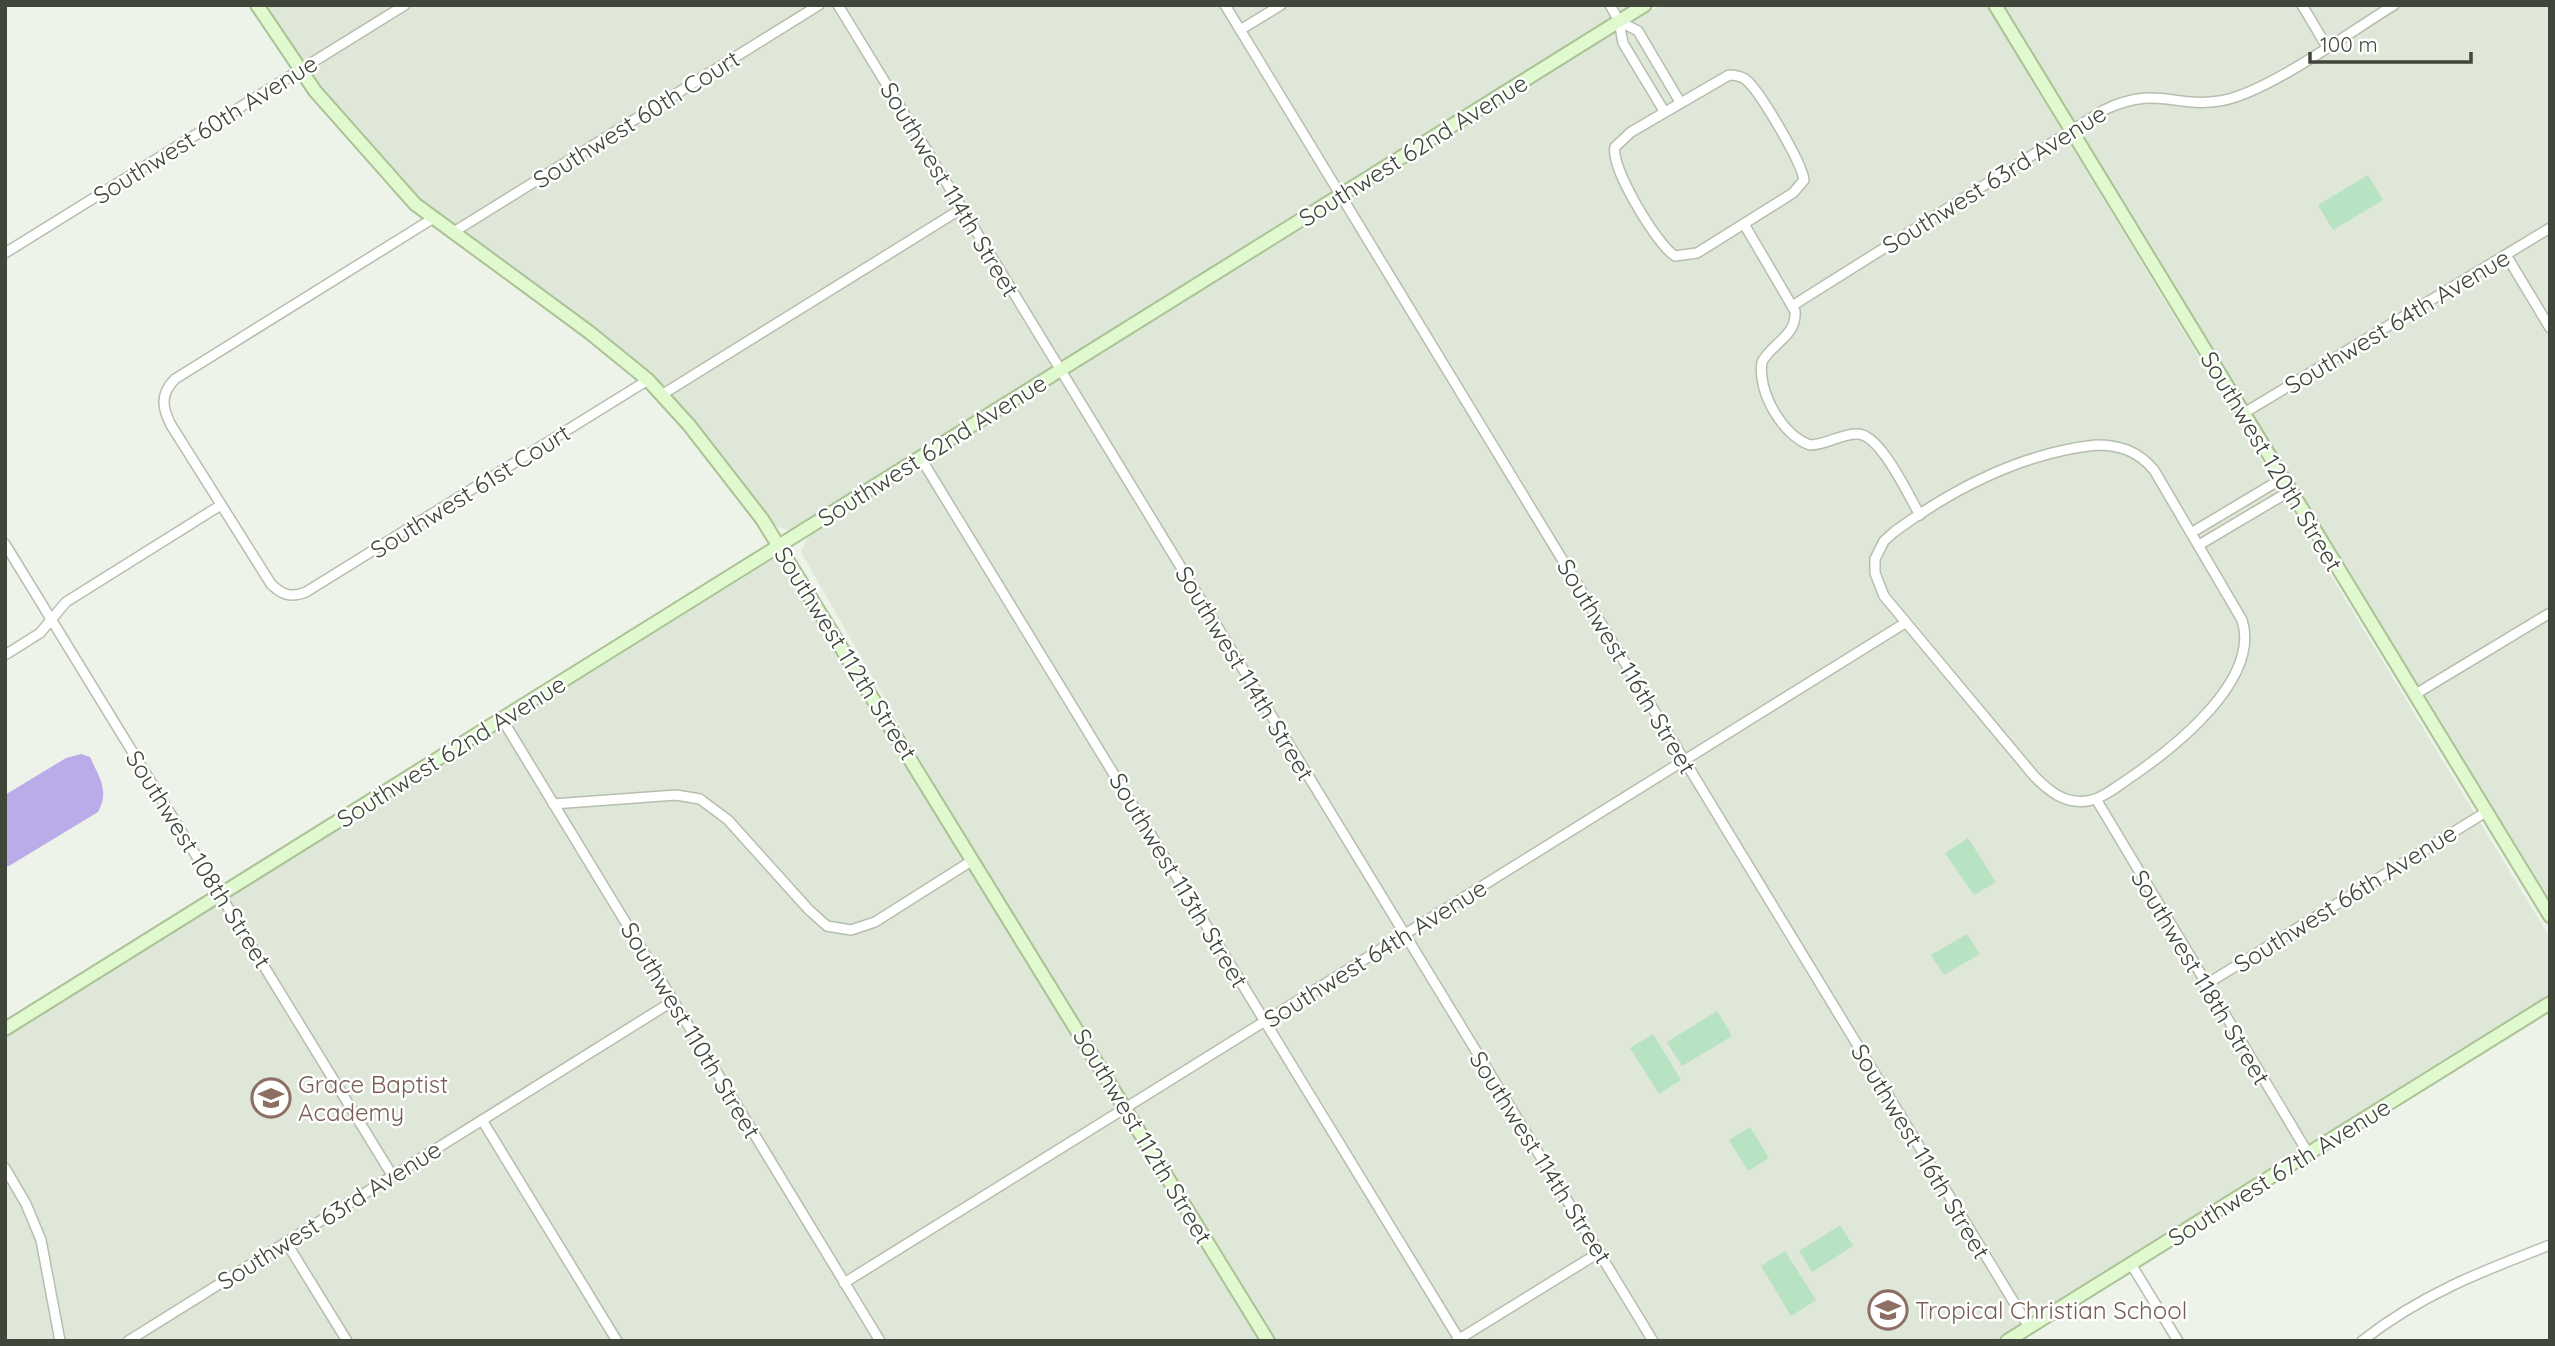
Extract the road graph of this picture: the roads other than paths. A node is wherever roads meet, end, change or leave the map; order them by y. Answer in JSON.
{"nodes":[{"id":1,"x":257,"y":5,"type":"edge"},
{"id":2,"x":405,"y":5,"type":"edge"},
{"id":3,"x":819,"y":5,"type":"edge"},
{"id":4,"x":838,"y":5,"type":"edge"},
{"id":5,"x":1225,"y":5,"type":"edge"},
{"id":6,"x":1281,"y":5,"type":"edge"},
{"id":7,"x":1609,"y":5,"type":"edge"},
{"id":8,"x":1645,"y":5,"type":"edge"},
{"id":9,"x":1996,"y":5,"type":"edge"},
{"id":10,"x":2302,"y":5,"type":"edge"},
{"id":11,"x":2394,"y":5,"type":"edge"},
{"id":12,"x":1619,"y":22,"type":"junction"},
{"id":13,"x":1240,"y":30,"type":"junction"},
{"id":14,"x":2327,"y":47,"type":"junction"},
{"id":15,"x":300,"y":71,"type":"junction"},
{"id":16,"x":1680,"y":102,"type":"junction"},
{"id":17,"x":1664,"y":111,"type":"junction"},
{"id":18,"x":2072,"y":130,"type":"junction"},
{"id":19,"x":1339,"y":196,"type":"junction"},
{"id":20,"x":961,"y":209,"type":"junction"},
{"id":21,"x":432,"y":219,"type":"junction"},
{"id":22,"x":1744,"y":224,"type":"junction"},
{"id":23,"x":2550,"y":228,"type":"edge"},
{"id":24,"x":452,"y":233,"type":"junction"},
{"id":25,"x":5,"y":253,"type":"edge"},
{"id":26,"x":2506,"y":255,"type":"junction"},
{"id":27,"x":1792,"y":306,"type":"junction"},
{"id":28,"x":2550,"y":328,"type":"edge"},
{"id":29,"x":1060,"y":370,"type":"junction"},
{"id":30,"x":648,"y":380,"type":"junction"},
{"id":31,"x":663,"y":394,"type":"junction"},
{"id":32,"x":2244,"y":413,"type":"junction"},
{"id":33,"x":920,"y":457,"type":"junction"},
{"id":34,"x":2283,"y":478,"type":"junction"},
{"id":35,"x":2290,"y":491,"type":"junction"},
{"id":36,"x":221,"y":505,"type":"junction"},
{"id":37,"x":1920,"y":515,"type":"junction"},
{"id":38,"x":2191,"y":533,"type":"junction"},
{"id":39,"x":5,"y":544,"type":"edge"},
{"id":40,"x":780,"y":545,"type":"junction"},
{"id":41,"x":2199,"y":545,"type":"junction"},
{"id":42,"x":2550,"y":613,"type":"edge"},
{"id":43,"x":51,"y":619,"type":"junction"},
{"id":44,"x":1906,"y":623,"type":"junction"},
{"id":45,"x":5,"y":655,"type":"edge"},
{"id":46,"x":2414,"y":695,"type":"junction"},
{"id":47,"x":502,"y":719,"type":"junction"},
{"id":48,"x":1685,"y":760,"type":"junction"},
{"id":49,"x":2095,"y":799,"type":"junction"},
{"id":50,"x":553,"y":804,"type":"junction"},
{"id":51,"x":2486,"y":812,"type":"junction"},
{"id":52,"x":973,"y":860,"type":"junction"},
{"id":53,"x":219,"y":894,"type":"junction"},
{"id":54,"x":2550,"y":916,"type":"edge"},
{"id":55,"x":1405,"y":934,"type":"junction"},
{"id":56,"x":2205,"y":985,"type":"junction"},
{"id":57,"x":673,"y":1001,"type":"junction"},
{"id":58,"x":2550,"y":1003,"type":"edge"},
{"id":59,"x":1265,"y":1021,"type":"junction"},
{"id":60,"x":5,"y":1029,"type":"edge"},
{"id":61,"x":1125,"y":1108,"type":"junction"},
{"id":62,"x":482,"y":1120,"type":"junction"},
{"id":63,"x":2308,"y":1153,"type":"junction"},
{"id":64,"x":5,"y":1168,"type":"edge"},
{"id":65,"x":393,"y":1175,"type":"junction"},
{"id":66,"x":286,"y":1242,"type":"junction"},
{"id":67,"x":2550,"y":1245,"type":"edge"},
{"id":68,"x":1600,"y":1252,"type":"junction"},
{"id":69,"x":2131,"y":1264,"type":"junction"},
{"id":70,"x":844,"y":1283,"type":"junction"},
{"id":71,"x":2029,"y":1327,"type":"junction"},
{"id":72,"x":1457,"y":1340,"type":"edge"},
{"id":73,"x":60,"y":1341,"type":"edge"},
{"id":74,"x":128,"y":1341,"type":"edge"},
{"id":75,"x":347,"y":1341,"type":"edge"},
{"id":76,"x":617,"y":1341,"type":"edge"},
{"id":77,"x":880,"y":1341,"type":"edge"},
{"id":78,"x":1268,"y":1341,"type":"edge"},
{"id":79,"x":1653,"y":1341,"type":"edge"},
{"id":80,"x":2007,"y":1341,"type":"edge"},
{"id":81,"x":2178,"y":1341,"type":"edge"},
{"id":82,"x":2362,"y":1341,"type":"edge"}],
"edges":[{"from":1,"to":15,"type":"street","name":"Southwest 112th Street"},
{"from":2,"to":15,"type":"street","name":"Southwest 60th Avenue"},
{"from":3,"to":24,"type":"street","name":"Southwest 60th Court"},
{"from":4,"to":20,"type":"street","name":"Southwest 114th Street"},
{"from":5,"to":13,"type":"street","name":"Southwest 116th Street"},
{"from":6,"to":13,"type":"street"},
{"from":7,"to":12,"type":"street"},
{"from":8,"to":12,"type":"street","name":"Southwest 62nd Avenue"},
{"from":9,"to":18,"type":"street","name":"Southwest 120th Street"},
{"from":10,"to":14,"type":"street"},
{"from":11,"to":14,"type":"street","name":"Southwest 63rd Avenue"},
{"from":12,"to":16,"type":"street"},
{"from":12,"to":17,"type":"street"},
{"from":12,"to":19,"type":"street","name":"Southwest 62nd Avenue"},
{"from":13,"to":19,"type":"street","name":"Southwest 116th Street"},
{"from":14,"to":18,"type":"street","name":"Southwest 63rd Avenue"},
{"from":15,"to":21,"type":"street","name":"Southwest 112th Street"},
{"from":15,"to":25,"type":"street","name":"Southwest 60th Avenue"},
{"from":16,"to":17,"type":"street"},
{"from":16,"to":22,"type":"street"},
{"from":17,"to":22,"type":"street"},
{"from":18,"to":27,"type":"street","name":"Southwest 63rd Avenue"},
{"from":18,"to":32,"type":"street","name":"Southwest 120th Street"},
{"from":19,"to":29,"type":"street","name":"Southwest 62nd Avenue"},
{"from":19,"to":48,"type":"street","name":"Southwest 116th Street"},
{"from":20,"to":29,"type":"street","name":"Southwest 114th Street"},
{"from":20,"to":31,"type":"street"},
{"from":21,"to":24,"type":"street","name":"Southwest 112th Street"},
{"from":21,"to":36,"type":"street"},
{"from":22,"to":27,"type":"street"},
{"from":23,"to":26,"type":"street","name":"Southwest 64th Avenue"},
{"from":24,"to":30,"type":"street","name":"Southwest 112th Street"},
{"from":26,"to":28,"type":"street"},
{"from":26,"to":32,"type":"street","name":"Southwest 64th Avenue"},
{"from":27,"to":37,"type":"street"},
{"from":29,"to":33,"type":"street","name":"Southwest 62nd Avenue"},
{"from":29,"to":55,"type":"street","name":"Southwest 114th Street"},
{"from":30,"to":31,"type":"street","name":"Southwest 112th Street"},
{"from":30,"to":36,"type":"street","name":"Southwest 61st Court"},
{"from":31,"to":40,"type":"street","name":"Southwest 112th Street"},
{"from":32,"to":34,"type":"street","name":"Southwest 120th Street"},
{"from":33,"to":40,"type":"street","name":"Southwest 62nd Avenue"},
{"from":33,"to":59,"type":"street","name":"Southwest 113th Street"},
{"from":34,"to":35,"type":"street","name":"Southwest 120th Street"},
{"from":34,"to":38,"type":"street"},
{"from":35,"to":41,"type":"street"},
{"from":35,"to":46,"type":"street","name":"Southwest 120th Street"},
{"from":36,"to":43,"type":"street"},
{"from":37,"to":38,"type":"street"},
{"from":37,"to":44,"type":"street"},
{"from":38,"to":41,"type":"street"},
{"from":39,"to":43,"type":"street","name":"Southwest 108th Street"},
{"from":40,"to":47,"type":"street","name":"Southwest 62nd Avenue"},
{"from":40,"to":52,"type":"street","name":"Southwest 112th Street"},
{"from":41,"to":49,"type":"street"},
{"from":42,"to":46,"type":"street"},
{"from":43,"to":45,"type":"street"},
{"from":43,"to":53,"type":"street","name":"Southwest 108th Street"},
{"from":44,"to":48,"type":"street","name":"Southwest 64th Avenue"},
{"from":44,"to":49,"type":"street"},
{"from":46,"to":51,"type":"street","name":"Southwest 120th Street"},
{"from":47,"to":50,"type":"street","name":"Southwest 110th Street"},
{"from":47,"to":53,"type":"street","name":"Southwest 62nd Avenue"},
{"from":48,"to":55,"type":"street","name":"Southwest 64th Avenue"},
{"from":48,"to":71,"type":"street","name":"Southwest 116th Street"},
{"from":49,"to":56,"type":"street","name":"Southwest 118th Street"},
{"from":50,"to":52,"type":"street"},
{"from":50,"to":57,"type":"street","name":"Southwest 110th Street"},
{"from":51,"to":54,"type":"street","name":"Southwest 120th Street"},
{"from":51,"to":56,"type":"street","name":"Southwest 66th Avenue"},
{"from":52,"to":61,"type":"street","name":"Southwest 112th Street"},
{"from":53,"to":60,"type":"street","name":"Southwest 62nd Avenue"},
{"from":53,"to":65,"type":"street","name":"Southwest 108th Street"},
{"from":55,"to":59,"type":"street","name":"Southwest 64th Avenue"},
{"from":55,"to":68,"type":"street","name":"Southwest 114th Street"},
{"from":56,"to":63,"type":"street","name":"Southwest 118th Street"},
{"from":57,"to":62,"type":"street","name":"Southwest 63rd Avenue"},
{"from":57,"to":70,"type":"street","name":"Southwest 110th Street"},
{"from":58,"to":63,"type":"street","name":"Southwest 67th Avenue"},
{"from":59,"to":61,"type":"street","name":"Southwest 64th Avenue"},
{"from":59,"to":72,"type":"street","name":"Southwest 113th Street"},
{"from":61,"to":70,"type":"street","name":"Southwest 64th Avenue"},
{"from":61,"to":78,"type":"street","name":"Southwest 112th Street"},
{"from":62,"to":65,"type":"street","name":"Southwest 63rd Avenue"},
{"from":62,"to":76,"type":"street"},
{"from":63,"to":69,"type":"street","name":"Southwest 67th Avenue"},
{"from":64,"to":73,"type":"street"},
{"from":65,"to":66,"type":"street","name":"Southwest 63rd Avenue"},
{"from":66,"to":74,"type":"street","name":"Southwest 63rd Avenue"},
{"from":66,"to":75,"type":"street"},
{"from":67,"to":82,"type":"street"},
{"from":68,"to":72,"type":"street"},
{"from":68,"to":79,"type":"street","name":"Southwest 114th Street"},
{"from":69,"to":71,"type":"street","name":"Southwest 67th Avenue"},
{"from":69,"to":81,"type":"street"},
{"from":70,"to":77,"type":"street","name":"Southwest 110th Street"},
{"from":71,"to":80,"type":"street","name":"Southwest 67th Avenue"}]}
